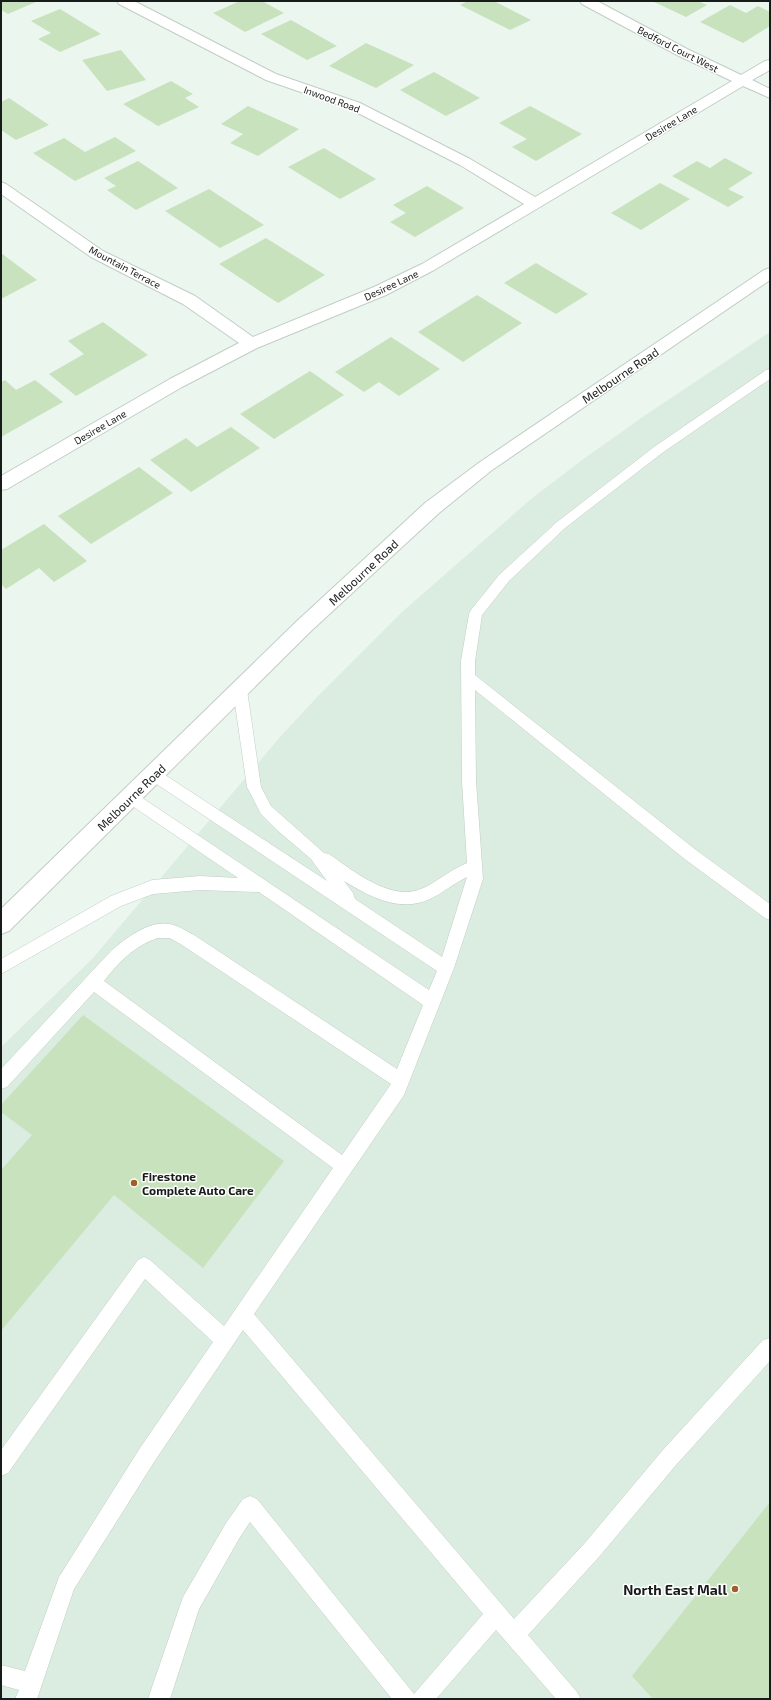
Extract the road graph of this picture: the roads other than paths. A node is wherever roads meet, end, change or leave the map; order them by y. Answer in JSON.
{"nodes":[{"id":1,"x":124,"y":1,"type":"edge"},
{"id":2,"x":587,"y":1,"type":"edge"},
{"id":3,"x":770,"y":64,"type":"edge"},
{"id":4,"x":742,"y":81,"type":"junction"},
{"id":5,"x":770,"y":94,"type":"edge"},
{"id":6,"x":1,"y":187,"type":"edge"},
{"id":7,"x":535,"y":204,"type":"junction"},
{"id":8,"x":770,"y":273,"type":"edge"},
{"id":9,"x":251,"y":344,"type":"junction"},
{"id":10,"x":770,"y":373,"type":"edge"},
{"id":11,"x":1,"y":484,"type":"edge"},
{"id":12,"x":468,"y":677,"type":"junction"},
{"id":13,"x":240,"y":690,"type":"junction"},
{"id":14,"x":154,"y":775,"type":"junction"},
{"id":15,"x":130,"y":797,"type":"junction"},
{"id":16,"x":316,"y":854,"type":"junction"},
{"id":17,"x":475,"y":867,"type":"junction"},
{"id":18,"x":259,"y":886,"type":"junction"},
{"id":19,"x":355,"y":907,"type":"junction"},
{"id":20,"x":770,"y":913,"type":"edge"},
{"id":21,"x":1,"y":924,"type":"edge"},
{"id":22,"x":1,"y":967,"type":"edge"},
{"id":23,"x":446,"y":968,"type":"junction"},
{"id":24,"x":93,"y":982,"type":"junction"},
{"id":25,"x":433,"y":1002,"type":"junction"},
{"id":26,"x":1,"y":1080,"type":"edge"},
{"id":27,"x":401,"y":1081,"type":"junction"},
{"id":28,"x":344,"y":1166,"type":"junction"},
{"id":29,"x":243,"y":1316,"type":"junction"},
{"id":30,"x":226,"y":1341,"type":"junction"},
{"id":31,"x":770,"y":1347,"type":"edge"},
{"id":32,"x":1,"y":1466,"type":"edge"},
{"id":33,"x":496,"y":1614,"type":"junction"},
{"id":34,"x":514,"y":1635,"type":"junction"},
{"id":35,"x":1,"y":1675,"type":"edge"},
{"id":36,"x":28,"y":1691,"type":"edge"},
{"id":37,"x":159,"y":1699,"type":"edge"},
{"id":38,"x":405,"y":1699,"type":"edge"},
{"id":39,"x":422,"y":1699,"type":"edge"},
{"id":40,"x":570,"y":1699,"type":"edge"}],
"edges":[{"from":1,"to":7,"type":"street","name":"Inwood Road"},
{"from":2,"to":4,"type":"street","name":"Bedford Court West"},
{"from":3,"to":4,"type":"street","name":"Desiree Lane"},
{"from":4,"to":5,"type":"street","name":"Bedford Court West"},
{"from":4,"to":7,"type":"street","name":"Desiree Lane"},
{"from":6,"to":9,"type":"street","name":"Mountain Terrace"},
{"from":7,"to":9,"type":"street","name":"Desiree Lane"},
{"from":8,"to":13,"type":"street","name":"Melbourne Road"},
{"from":9,"to":11,"type":"street","name":"Desiree Lane"},
{"from":10,"to":12,"type":"lane"},
{"from":12,"to":17,"type":"lane"},
{"from":12,"to":20,"type":"lane"},
{"from":13,"to":14,"type":"street","name":"Melbourne Road"},
{"from":13,"to":16,"type":"lane"},
{"from":14,"to":15,"type":"street","name":"Melbourne Road"},
{"from":14,"to":19,"type":"lane"},
{"from":15,"to":18,"type":"lane"},
{"from":15,"to":21,"type":"street","name":"Melbourne Road"},
{"from":16,"to":17,"type":"lane"},
{"from":16,"to":19,"type":"lane"},
{"from":17,"to":23,"type":"lane"},
{"from":18,"to":22,"type":"lane"},
{"from":18,"to":25,"type":"lane"},
{"from":19,"to":23,"type":"lane"},
{"from":23,"to":25,"type":"lane"},
{"from":24,"to":26,"type":"lane"},
{"from":24,"to":27,"type":"lane"},
{"from":24,"to":28,"type":"lane"},
{"from":25,"to":27,"type":"lane"},
{"from":27,"to":28,"type":"lane"},
{"from":28,"to":29,"type":"lane"},
{"from":29,"to":30,"type":"lane"},
{"from":29,"to":33,"type":"lane"},
{"from":30,"to":32,"type":"lane"},
{"from":30,"to":36,"type":"lane"},
{"from":31,"to":34,"type":"lane"},
{"from":33,"to":34,"type":"lane"},
{"from":33,"to":39,"type":"lane"},
{"from":34,"to":40,"type":"lane"},
{"from":35,"to":36,"type":"lane"},
{"from":37,"to":38,"type":"lane"}]}
